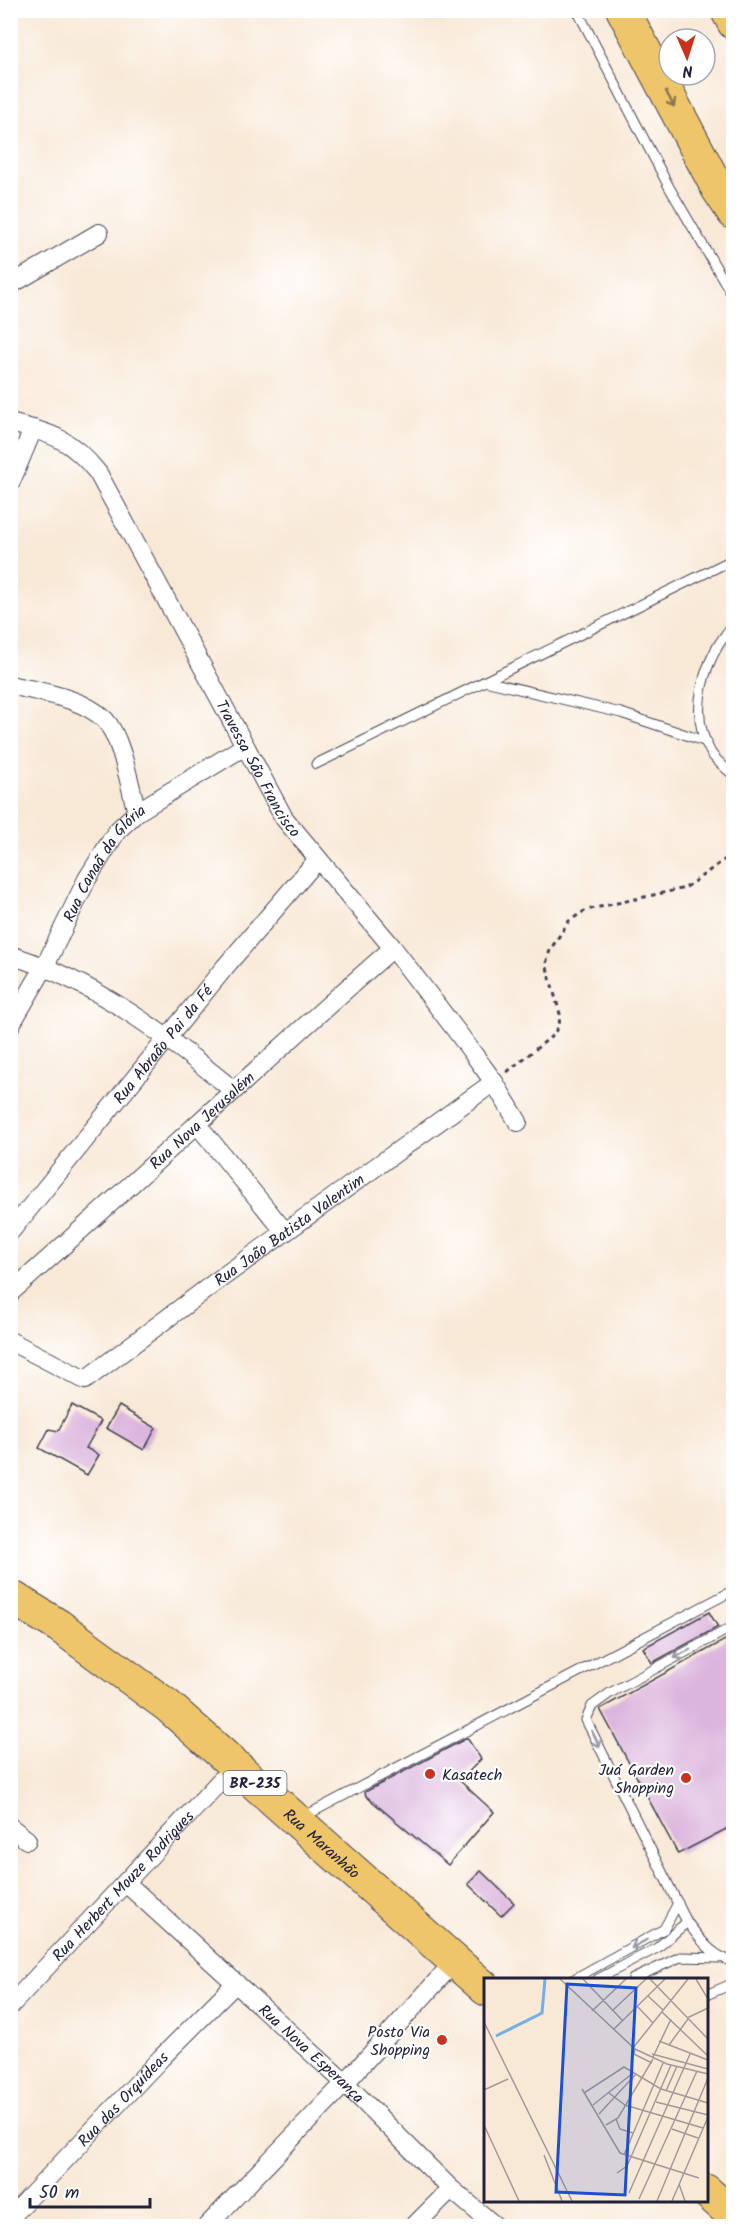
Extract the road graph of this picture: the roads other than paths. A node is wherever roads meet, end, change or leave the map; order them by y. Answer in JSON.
{"nodes":[{"id":1,"x":577,"y":10,"type":"edge"},
{"id":2,"x":623,"y":10,"type":"edge"},
{"id":3,"x":726,"y":10,"type":"edge"},
{"id":4,"x":734,"y":23,"type":"edge"},
{"id":5,"x":700,"y":157,"type":"junction"},
{"id":6,"x":734,"y":174,"type":"edge"},
{"id":7,"x":734,"y":213,"type":"edge"},
{"id":8,"x":99,"y":233,"type":"dead end"},
{"id":9,"x":10,"y":285,"type":"edge"},
{"id":10,"x":734,"y":298,"type":"edge"},
{"id":11,"x":10,"y":423,"type":"edge"},
{"id":12,"x":33,"y":429,"type":"junction"},
{"id":13,"x":10,"y":483,"type":"edge"},
{"id":14,"x":734,"y":559,"type":"edge"},
{"id":15,"x":734,"y":624,"type":"edge"},
{"id":16,"x":485,"y":681,"type":"junction"},
{"id":17,"x":10,"y":685,"type":"edge"},
{"id":18,"x":708,"y":742,"type":"junction"},
{"id":19,"x":245,"y":746,"type":"junction"},
{"id":20,"x":316,"y":764,"type":"dead end"},
{"id":21,"x":734,"y":776,"type":"edge"},
{"id":22,"x":137,"y":812,"type":"junction"},
{"id":23,"x":318,"y":859,"type":"junction"},
{"id":24,"x":393,"y":948,"type":"junction"},
{"id":25,"x":10,"y":955,"type":"edge"},
{"id":26,"x":45,"y":966,"type":"junction"},
{"id":27,"x":10,"y":1026,"type":"edge"},
{"id":28,"x":170,"y":1038,"type":"junction"},
{"id":29,"x":494,"y":1082,"type":"junction"},
{"id":30,"x":233,"y":1090,"type":"junction"},
{"id":31,"x":518,"y":1122,"type":"dead end"},
{"id":32,"x":197,"y":1125,"type":"junction"},
{"id":33,"x":10,"y":1232,"type":"edge"},
{"id":34,"x":285,"y":1232,"type":"junction"},
{"id":35,"x":10,"y":1293,"type":"edge"},
{"id":36,"x":10,"y":1341,"type":"edge"},
{"id":37,"x":734,"y":1590,"type":"edge"},
{"id":38,"x":10,"y":1596,"type":"edge"},
{"id":39,"x":734,"y":1626,"type":"edge"},
{"id":40,"x":236,"y":1765,"type":"junction"},
{"id":41,"x":297,"y":1820,"type":"junction"},
{"id":42,"x":10,"y":1827,"type":"edge"},
{"id":43,"x":27,"y":1840,"type":"dead end"},
{"id":44,"x":126,"y":1883,"type":"junction"},
{"id":45,"x":678,"y":1903,"type":"junction"},
{"id":46,"x":687,"y":1922,"type":"junction"},
{"id":47,"x":720,"y":1958,"type":"junction"},
{"id":48,"x":455,"y":1961,"type":"junction"},
{"id":49,"x":734,"y":1962,"type":"edge"},
{"id":50,"x":576,"y":1978,"type":"edge"},
{"id":51,"x":600,"y":1978,"type":"edge"},
{"id":52,"x":635,"y":1978,"type":"edge"},
{"id":53,"x":236,"y":1983,"type":"junction"},
{"id":54,"x":734,"y":1983,"type":"edge"},
{"id":55,"x":484,"y":1987,"type":"edge"},
{"id":56,"x":708,"y":1994,"type":"edge"},
{"id":57,"x":10,"y":2006,"type":"edge"},
{"id":58,"x":345,"y":2083,"type":"junction"},
{"id":59,"x":451,"y":2189,"type":"junction"},
{"id":60,"x":708,"y":2193,"type":"edge"},
{"id":61,"x":734,"y":2216,"type":"edge"},
{"id":62,"x":10,"y":2218,"type":"edge"},
{"id":63,"x":207,"y":2226,"type":"edge"},
{"id":64,"x":414,"y":2226,"type":"edge"},
{"id":65,"x":495,"y":2226,"type":"edge"}],
"edges":[{"from":1,"to":10,"type":"lane"},
{"from":2,"to":5,"type":"highway","one_way":true},
{"from":3,"to":4,"type":"highway"},
{"from":5,"to":6,"type":"highway"},
{"from":5,"to":7,"type":"highway"},
{"from":8,"to":9,"type":"street"},
{"from":11,"to":12,"type":"street","name":"Travessa São Francisco"},
{"from":12,"to":13,"type":"street"},
{"from":12,"to":19,"type":"street","name":"Travessa São Francisco"},
{"from":14,"to":16,"type":"lane"},
{"from":15,"to":18,"type":"lane"},
{"from":16,"to":18,"type":"lane"},
{"from":16,"to":20,"type":"lane"},
{"from":17,"to":22,"type":"street"},
{"from":18,"to":21,"type":"lane"},
{"from":19,"to":22,"type":"street","name":"Rua Canaã da Glória"},
{"from":19,"to":23,"type":"street","name":"Travessa São Francisco"},
{"from":22,"to":26,"type":"street","name":"Rua Canaã da Glória"},
{"from":23,"to":24,"type":"street","name":"Travessa São Francisco"},
{"from":23,"to":28,"type":"street","name":"Rua Abraão Pai da Fé"},
{"from":24,"to":29,"type":"street","name":"Travessa São Francisco"},
{"from":24,"to":30,"type":"street","name":"Rua Nova Jerusalém"},
{"from":25,"to":26,"type":"street"},
{"from":26,"to":27,"type":"street","name":"Rua Canaã da Glória"},
{"from":26,"to":28,"type":"street"},
{"from":28,"to":30,"type":"street"},
{"from":28,"to":33,"type":"street","name":"Rua Abraão Pai da Fé"},
{"from":29,"to":31,"type":"street","name":"Travessa São Francisco"},
{"from":29,"to":34,"type":"street","name":"Rua João Batista Valentim"},
{"from":30,"to":32,"type":"street","name":"Rua Nova Jerusalém"},
{"from":32,"to":34,"type":"street"},
{"from":32,"to":35,"type":"street","name":"Rua Nova Jerusalém"},
{"from":34,"to":36,"type":"street","name":"Rua João Batista Valentim"},
{"from":37,"to":41,"type":"lane"},
{"from":38,"to":40,"type":"highway","name":"Rua Maranhão","number":"BR-235"},
{"from":39,"to":45,"type":"lane","one_way":true},
{"from":40,"to":41,"type":"highway","name":"Rua Maranhão","number":"BR-235"},
{"from":40,"to":44,"type":"street","name":"Rua Herbert Mouze Rodrigues"},
{"from":41,"to":48,"type":"highway","name":"Rua Maranhão","number":"BR-235"},
{"from":42,"to":43,"type":"street"},
{"from":44,"to":53,"type":"street","name":"Rua Nova Esperança"},
{"from":44,"to":57,"type":"street","name":"Rua Herbert Mouze Rodrigues"},
{"from":45,"to":46,"type":"lane"},
{"from":45,"to":50,"type":"lane","one_way":true},
{"from":46,"to":47,"type":"lane"},
{"from":46,"to":51,"type":"lane"},
{"from":47,"to":49,"type":"lane"},
{"from":47,"to":52,"type":"lane"},
{"from":48,"to":55,"type":"highway","name":"Rua Maranhão","number":"BR-235"},
{"from":48,"to":58,"type":"street"},
{"from":53,"to":58,"type":"street","name":"Rua Nova Esperança"},
{"from":53,"to":62,"type":"street","name":"Rua das Orquídeas"},
{"from":54,"to":56,"type":"lane"},
{"from":58,"to":59,"type":"street","name":"Rua Nova Esperança"},
{"from":58,"to":63,"type":"street"},
{"from":59,"to":64,"type":"street"},
{"from":59,"to":65,"type":"street","name":"Rua Nova Esperança"},
{"from":60,"to":61,"type":"highway"}]}
